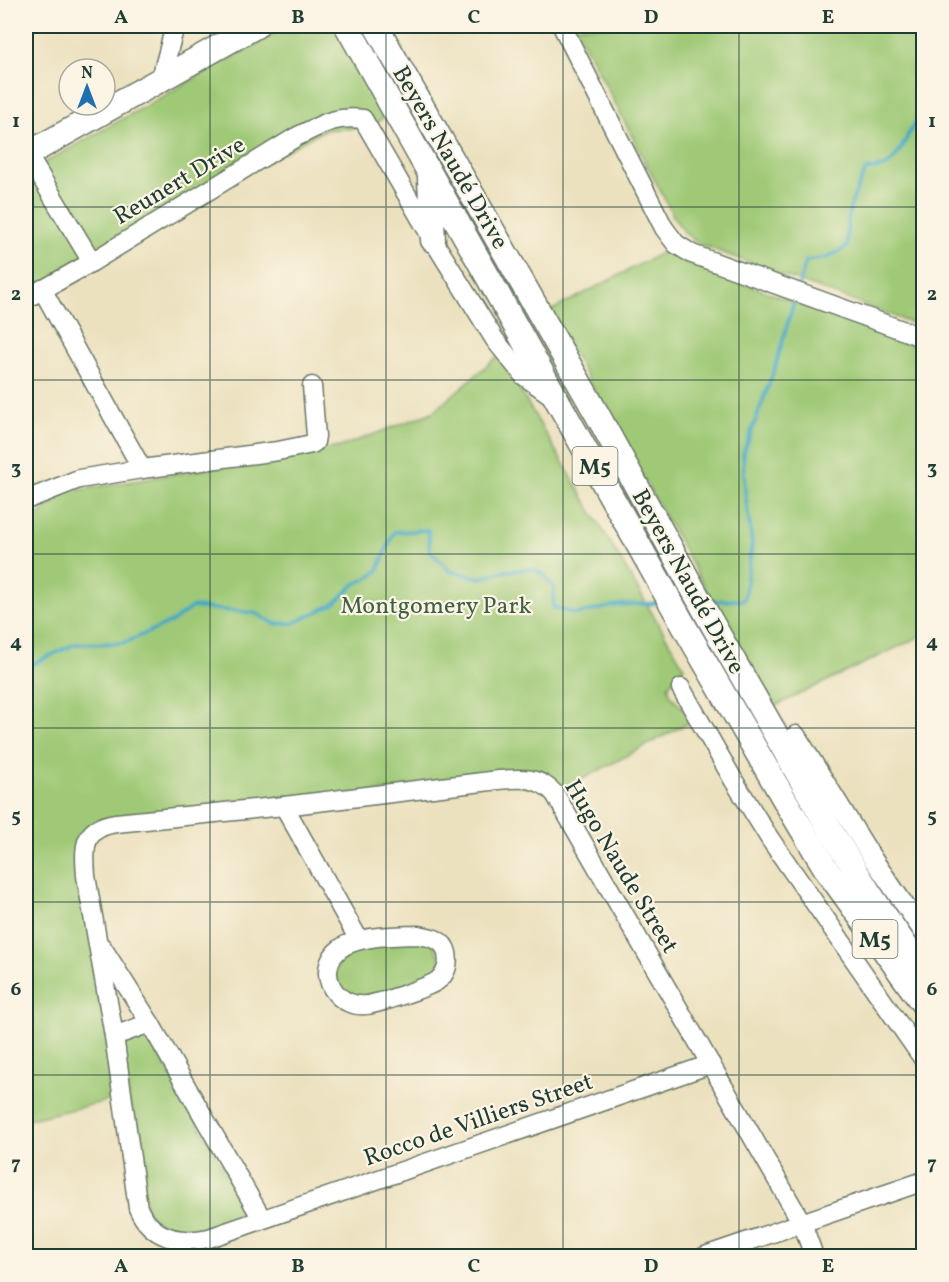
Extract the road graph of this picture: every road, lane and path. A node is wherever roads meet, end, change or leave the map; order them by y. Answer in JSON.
{"nodes":[{"id":1,"x":175,"y":26,"type":"edge"},
{"id":2,"x":256,"y":26,"type":"edge"},
{"id":3,"x":348,"y":26,"type":"edge"},
{"id":4,"x":376,"y":26,"type":"edge"},
{"id":5,"x":562,"y":26,"type":"edge"},
{"id":6,"x":162,"y":78,"type":"junction"},
{"id":7,"x":363,"y":119,"type":"joint"},
{"id":8,"x":26,"y":155,"type":"edge"},
{"id":9,"x":430,"y":174,"type":"junction"},
{"id":10,"x":492,"y":228,"type":"junction"},
{"id":11,"x":433,"y":240,"type":"junction"},
{"id":12,"x":468,"y":242,"type":"junction"},
{"id":13,"x":92,"y":262,"type":"junction"},
{"id":14,"x":42,"y":289,"type":"junction"},
{"id":15,"x":26,"y":299,"type":"edge"},
{"id":16,"x":539,"y":312,"type":"junction"},
{"id":17,"x":516,"y":326,"type":"junction"},
{"id":18,"x":924,"y":338,"type":"edge"},
{"id":19,"x":312,"y":386,"type":"dead end"},
{"id":20,"x":556,"y":398,"type":"junction"},
{"id":21,"x":142,"y":469,"type":"junction"},
{"id":22,"x":26,"y":500,"type":"edge"},
{"id":23,"x":681,"y":688,"type":"dead end"},
{"id":24,"x":796,"y":735,"type":"dead end"},
{"id":25,"x":284,"y":806,"type":"junction"},
{"id":26,"x":86,"y":876,"type":"joint"},
{"id":27,"x":924,"y":933,"type":"edge"},
{"id":28,"x":98,"y":940,"type":"junction"},
{"id":29,"x":359,"y":940,"type":"junction"},
{"id":30,"x":924,"y":973,"type":"edge"},
{"id":31,"x":924,"y":1005,"type":"edge"},
{"id":32,"x":150,"y":1023,"type":"junction"},
{"id":33,"x":114,"y":1036,"type":"junction"},
{"id":34,"x":924,"y":1060,"type":"edge"},
{"id":35,"x":711,"y":1064,"type":"junction"},
{"id":36,"x":924,"y":1181,"type":"edge"},
{"id":37,"x":262,"y":1219,"type":"junction"},
{"id":38,"x":802,"y":1223,"type":"junction"},
{"id":39,"x":705,"y":1257,"type":"edge"},
{"id":40,"x":814,"y":1257,"type":"edge"}],
"edges":[{"from":1,"to":6,"type":"street"},
{"from":2,"to":6,"type":"main road"},
{"from":3,"to":9,"type":"main road","name":"Beyers Naudé Drive","number":"M5"},
{"from":4,"to":10,"type":"main road","name":"Beyers Naudé Drive","number":"M5"},
{"from":5,"to":18,"type":"street"},
{"from":6,"to":8,"type":"main road"},
{"from":7,"to":11,"type":"street","name":"Beyers Naudé Drive"},
{"from":7,"to":13,"type":"street","name":"Reunert Drive"},
{"from":8,"to":13,"type":"street"},
{"from":9,"to":11,"type":"main road"},
{"from":9,"to":12,"type":"main road","name":"Beyers Naudé Drive","number":"M5"},
{"from":10,"to":12,"type":"main road"},
{"from":10,"to":16,"type":"main road","name":"Beyers Naudé Drive","number":"M5"},
{"from":11,"to":20,"type":"street","name":"Beyers Naudé Drive"},
{"from":12,"to":17,"type":"main road","name":"Beyers Naudé Drive","number":"M5"},
{"from":13,"to":14,"type":"street","name":"Reunert Drive"},
{"from":14,"to":15,"type":"street","name":"Reunert Drive"},
{"from":14,"to":21,"type":"street"},
{"from":16,"to":17,"type":"main road"},
{"from":16,"to":30,"type":"main road","name":"Beyers Naudé Drive","number":"M5"},
{"from":17,"to":20,"type":"main road","name":"Beyers Naudé Drive","number":"M5"},
{"from":19,"to":21,"type":"street"},
{"from":20,"to":31,"type":"main road","name":"Beyers Naudé Drive","number":"M5"},
{"from":21,"to":22,"type":"street"},
{"from":23,"to":34,"type":"street"},
{"from":24,"to":27,"type":"street"},
{"from":25,"to":26,"type":"street","name":"Hugo Naude Street"},
{"from":25,"to":29,"type":"street"},
{"from":25,"to":35,"type":"street","name":"Hugo Naude Street"},
{"from":26,"to":28,"type":"street","name":"Rocco de Villiers Street"},
{"from":28,"to":32,"type":"street","name":"Rocco de Villiers Street"},
{"from":28,"to":33,"type":"street","name":"Rocco de Villiers Street"},
{"from":29,"to":29,"type":"street"},
{"from":32,"to":33,"type":"street"},
{"from":32,"to":37,"type":"street","name":"Rocco de Villiers Street"},
{"from":33,"to":37,"type":"street","name":"Rocco de Villiers Street"},
{"from":35,"to":37,"type":"street","name":"Rocco de Villiers Street"},
{"from":35,"to":38,"type":"street","name":"Hugo Naude Street"},
{"from":36,"to":38,"type":"street"},
{"from":38,"to":39,"type":"street"},
{"from":38,"to":40,"type":"street","name":"Hugo Naude Street"}]}
